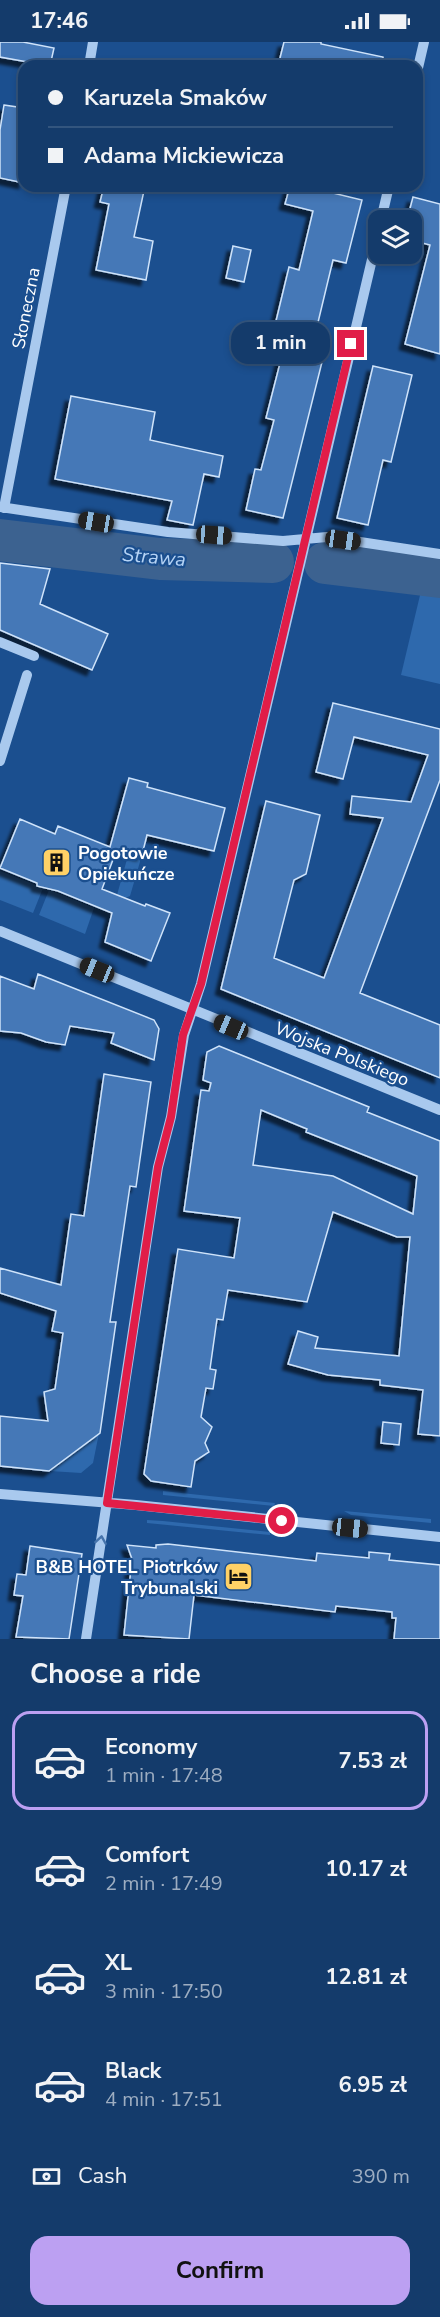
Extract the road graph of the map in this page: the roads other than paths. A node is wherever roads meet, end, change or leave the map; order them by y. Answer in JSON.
{"nodes":[{"id":1,"x":93,"y":42,"type":"edge"},
{"id":2,"x":424,"y":42,"type":"edge"},
{"id":3,"x":90,"y":60,"type":"edge"},
{"id":4,"x":420,"y":60,"type":"edge"},
{"id":5,"x":65,"y":192,"type":"edge"},
{"id":6,"x":388,"y":192,"type":"edge"},
{"id":7,"x":384,"y":210,"type":"edge"},
{"id":8,"x":371,"y":264,"type":"edge"},
{"id":9,"x":2,"y":507,"type":"edge"},
{"id":10,"x":304,"y":539,"type":"junction"},
{"id":11,"x":440,"y":554,"type":"edge"},
{"id":12,"x":0,"y":642,"type":"edge"},
{"id":13,"x":34,"y":656,"type":"dead end"},
{"id":14,"x":27,"y":675,"type":"dead end"},
{"id":15,"x":5,"y":734,"type":"edge"},
{"id":16,"x":0,"y":761,"type":"edge"},
{"id":17,"x":0,"y":931,"type":"edge"},
{"id":18,"x":192,"y":1010,"type":"junction"},
{"id":19,"x":440,"y":1110,"type":"edge"},
{"id":20,"x":0,"y":1494,"type":"edge"},
{"id":21,"x":107,"y":1503,"type":"junction"},
{"id":22,"x":440,"y":1537,"type":"edge"},
{"id":23,"x":86,"y":1639,"type":"edge"}],
"edges":[{"from":1,"to":3,"type":"street"},
{"from":2,"to":4,"type":"street"},
{"from":5,"to":9,"type":"street","name":"Słoneczna"},
{"from":6,"to":7,"type":"street"},
{"from":8,"to":10,"type":"street"},
{"from":9,"to":10,"type":"street"},
{"from":10,"to":11,"type":"street"},
{"from":10,"to":18,"type":"street"},
{"from":12,"to":13,"type":"street"},
{"from":14,"to":15,"type":"street"},
{"from":15,"to":16,"type":"street"},
{"from":17,"to":18,"type":"street","name":"Wojska Polskiego"},
{"from":18,"to":19,"type":"street","name":"Wojska Polskiego"},
{"from":18,"to":21,"type":"street"},
{"from":20,"to":21,"type":"street"},
{"from":21,"to":22,"type":"street"},
{"from":23,"to":21,"type":"street","one_way":true}]}
